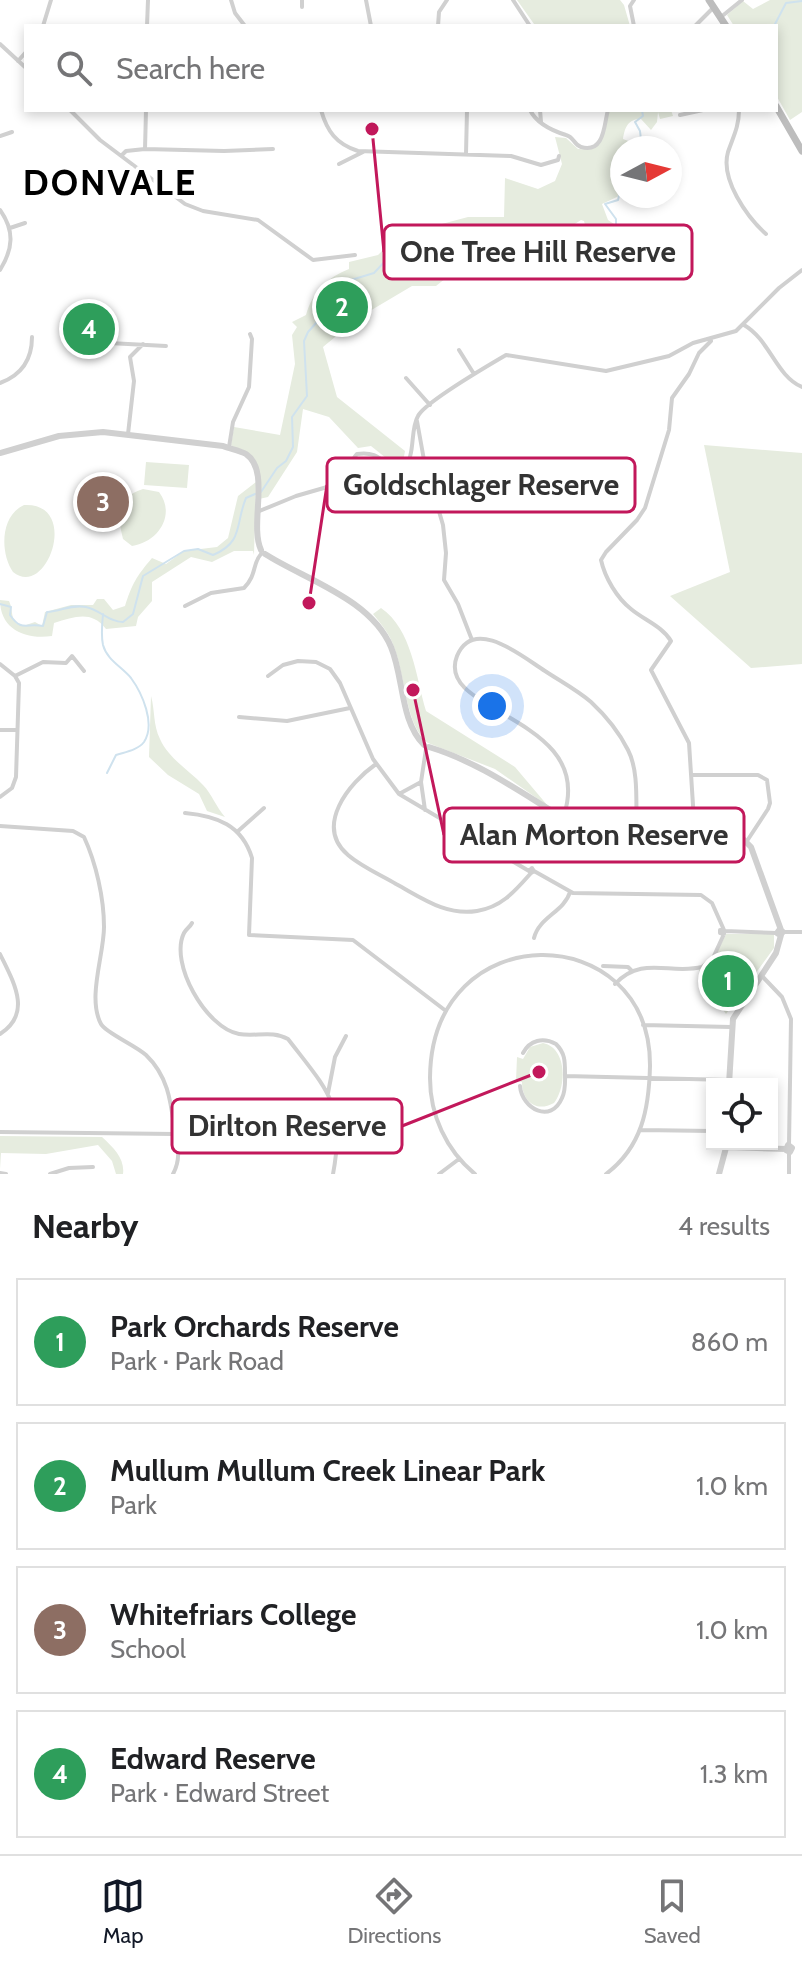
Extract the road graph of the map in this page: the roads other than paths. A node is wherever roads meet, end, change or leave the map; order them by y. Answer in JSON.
{"nodes":[{"id":1,"x":51,"y":0,"type":"edge"},
{"id":2,"x":148,"y":0,"type":"edge"},
{"id":3,"x":231,"y":0,"type":"edge"},
{"id":4,"x":302,"y":0,"type":"edge"},
{"id":5,"x":366,"y":0,"type":"edge"},
{"id":6,"x":447,"y":0,"type":"edge"},
{"id":7,"x":513,"y":0,"type":"edge"},
{"id":8,"x":634,"y":0,"type":"edge"},
{"id":9,"x":742,"y":0,"type":"edge"},
{"id":10,"x":712,"y":4,"type":"edge"},
{"id":11,"x":302,"y":7,"type":"dead end"},
{"id":12,"x":721,"y":17,"type":"junction"},
{"id":13,"x":44,"y":24,"type":"edge"},
{"id":14,"x":147,"y":24,"type":"edge"},
{"id":15,"x":243,"y":24,"type":"edge"},
{"id":16,"x":371,"y":24,"type":"edge"},
{"id":17,"x":438,"y":24,"type":"edge"},
{"id":18,"x":529,"y":24,"type":"edge"},
{"id":19,"x":634,"y":24,"type":"edge"},
{"id":20,"x":697,"y":24,"type":"edge"},
{"id":21,"x":725,"y":24,"type":"edge"},
{"id":22,"x":0,"y":44,"type":"edge"},
{"id":23,"x":24,"y":54,"type":"edge"},
{"id":24,"x":18,"y":61,"type":"junction"},
{"id":25,"x":24,"y":66,"type":"edge"},
{"id":26,"x":778,"y":109,"type":"edge"},
{"id":27,"x":72,"y":112,"type":"edge"},
{"id":28,"x":146,"y":112,"type":"edge"},
{"id":29,"x":322,"y":112,"type":"edge"},
{"id":30,"x":467,"y":112,"type":"edge"},
{"id":31,"x":531,"y":112,"type":"edge"},
{"id":32,"x":540,"y":112,"type":"edge"},
{"id":33,"x":608,"y":112,"type":"edge"},
{"id":34,"x":694,"y":112,"type":"edge"},
{"id":35,"x":739,"y":112,"type":"edge"},
{"id":36,"x":680,"y":115,"type":"dead end"},
{"id":37,"x":541,"y":122,"type":"junction"},
{"id":38,"x":12,"y":132,"type":"dead end"},
{"id":39,"x":0,"y":136,"type":"edge"},
{"id":40,"x":145,"y":149,"type":"junction"},
{"id":41,"x":273,"y":149,"type":"dead end"},
{"id":42,"x":802,"y":151,"type":"edge"},
{"id":43,"x":363,"y":152,"type":"junction"},
{"id":44,"x":466,"y":154,"type":"junction"},
{"id":45,"x":122,"y":155,"type":"junction"},
{"id":46,"x":559,"y":159,"type":"dead end"},
{"id":47,"x":339,"y":164,"type":"dead end"},
{"id":48,"x":0,"y":210,"type":"edge"},
{"id":49,"x":25,"y":223,"type":"dead end"},
{"id":50,"x":10,"y":228,"type":"junction"},
{"id":51,"x":766,"y":234,"type":"dead end"},
{"id":52,"x":355,"y":255,"type":"dead end"},
{"id":53,"x":0,"y":270,"type":"edge"},
{"id":54,"x":802,"y":270,"type":"edge"},
{"id":55,"x":79,"y":313,"type":"dead end"},
{"id":56,"x":744,"y":325,"type":"junction"},
{"id":57,"x":250,"y":334,"type":"dead end"},
{"id":58,"x":32,"y":337,"type":"dead end"},
{"id":59,"x":712,"y":339,"type":"junction"},
{"id":60,"x":143,"y":343,"type":"junction"},
{"id":61,"x":166,"y":346,"type":"dead end"},
{"id":62,"x":460,"y":350,"type":"dead end"},
{"id":63,"x":474,"y":374,"type":"junction"},
{"id":64,"x":406,"y":377,"type":"dead end"},
{"id":65,"x":0,"y":383,"type":"edge"},
{"id":66,"x":802,"y":387,"type":"edge"},
{"id":67,"x":430,"y":405,"type":"junction"},
{"id":68,"x":415,"y":433,"type":"junction"},
{"id":69,"x":128,"y":434,"type":"junction"},
{"id":70,"x":229,"y":448,"type":"junction"},
{"id":71,"x":0,"y":452,"type":"edge"},
{"id":72,"x":257,"y":509,"type":"junction"},
{"id":73,"x":263,"y":553,"type":"junction"},
{"id":74,"x":185,"y":606,"type":"dead end"},
{"id":75,"x":472,"y":640,"type":"junction"},
{"id":76,"x":0,"y":664,"type":"edge"},
{"id":77,"x":84,"y":671,"type":"dead end"},
{"id":78,"x":15,"y":676,"type":"junction"},
{"id":79,"x":268,"y":676,"type":"dead end"},
{"id":80,"x":350,"y":708,"type":"junction"},
{"id":81,"x":239,"y":717,"type":"dead end"},
{"id":82,"x":0,"y":730,"type":"edge"},
{"id":83,"x":17,"y":730,"type":"junction"},
{"id":84,"x":426,"y":747,"type":"junction"},
{"id":85,"x":376,"y":764,"type":"junction"},
{"id":86,"x":691,"y":775,"type":"junction"},
{"id":87,"x":421,"y":782,"type":"junction"},
{"id":88,"x":399,"y":794,"type":"junction"},
{"id":89,"x":0,"y":797,"type":"edge"},
{"id":90,"x":264,"y":808,"type":"dead end"},
{"id":91,"x":424,"y":810,"type":"junction"},
{"id":92,"x":185,"y":813,"type":"dead end"},
{"id":93,"x":563,"y":817,"type":"junction"},
{"id":94,"x":0,"y":826,"type":"edge"},
{"id":95,"x":237,"y":832,"type":"junction"},
{"id":96,"x":637,"y":834,"type":"junction"},
{"id":97,"x":695,"y":836,"type":"junction"},
{"id":98,"x":746,"y":842,"type":"junction"},
{"id":99,"x":545,"y":848,"type":"dead end"},
{"id":100,"x":530,"y":873,"type":"junction"},
{"id":101,"x":570,"y":892,"type":"junction"},
{"id":102,"x":192,"y":923,"type":"dead end"},
{"id":103,"x":723,"y":932,"type":"junction"},
{"id":104,"x":802,"y":932,"type":"edge"},
{"id":105,"x":779,"y":934,"type":"junction"},
{"id":106,"x":534,"y":938,"type":"dead end"},
{"id":107,"x":0,"y":954,"type":"edge"},
{"id":108,"x":603,"y":966,"type":"dead end"},
{"id":109,"x":631,"y":970,"type":"junction"},
{"id":110,"x":761,"y":975,"type":"junction"},
{"id":111,"x":615,"y":984,"type":"junction"},
{"id":112,"x":446,"y":1011,"type":"junction"},
{"id":113,"x":643,"y":1025,"type":"junction"},
{"id":114,"x":731,"y":1027,"type":"junction"},
{"id":115,"x":0,"y":1034,"type":"edge"},
{"id":116,"x":346,"y":1036,"type":"dead end"},
{"id":117,"x":523,"y":1053,"type":"dead end"},
{"id":118,"x":565,"y":1076,"type":"junction"},
{"id":119,"x":650,"y":1078,"type":"junction"},
{"id":120,"x":730,"y":1078,"type":"edge"},
{"id":121,"x":706,"y":1081,"type":"edge"},
{"id":122,"x":520,"y":1086,"type":"dead end"},
{"id":123,"x":328,"y":1094,"type":"junction"},
{"id":124,"x":641,"y":1130,"type":"junction"},
{"id":125,"x":706,"y":1131,"type":"edge"},
{"id":126,"x":0,"y":1132,"type":"edge"},
{"id":127,"x":175,"y":1134,"type":"junction"},
{"id":128,"x":778,"y":1148,"type":"edge"},
{"id":129,"x":789,"y":1149,"type":"junction"},
{"id":130,"x":802,"y":1149,"type":"edge"},
{"id":131,"x":726,"y":1150,"type":"edge"},
{"id":132,"x":459,"y":1159,"type":"junction"},
{"id":133,"x":93,"y":1167,"type":"dead end"},
{"id":134,"x":0,"y":1173,"type":"edge"},
{"id":135,"x":6,"y":1174,"type":"edge"},
{"id":136,"x":50,"y":1174,"type":"edge"},
{"id":137,"x":173,"y":1174,"type":"edge"},
{"id":138,"x":333,"y":1174,"type":"edge"},
{"id":139,"x":439,"y":1174,"type":"edge"},
{"id":140,"x":475,"y":1174,"type":"edge"},
{"id":141,"x":606,"y":1174,"type":"edge"},
{"id":142,"x":719,"y":1174,"type":"edge"},
{"id":143,"x":789,"y":1174,"type":"edge"}],
"edges":[{"from":1,"to":13,"type":"street"},
{"from":2,"to":14,"type":"street"},
{"from":3,"to":15,"type":"street"},
{"from":4,"to":11,"type":"street"},
{"from":5,"to":16,"type":"street"},
{"from":6,"to":17,"type":"street"},
{"from":7,"to":18,"type":"street"},
{"from":8,"to":19,"type":"street"},
{"from":9,"to":12,"type":"street"},
{"from":10,"to":12,"type":"main road"},
{"from":10,"to":20,"type":"street"},
{"from":12,"to":21,"type":"main road"},
{"from":22,"to":24,"type":"street"},
{"from":23,"to":24,"type":"street"},
{"from":24,"to":25,"type":"street"},
{"from":26,"to":42,"type":"main road"},
{"from":27,"to":45,"type":"street"},
{"from":28,"to":40,"type":"street"},
{"from":29,"to":43,"type":"street"},
{"from":30,"to":44,"type":"street"},
{"from":31,"to":37,"type":"street"},
{"from":32,"to":37,"type":"street"},
{"from":33,"to":37,"type":"street"},
{"from":34,"to":36,"type":"street"},
{"from":35,"to":51,"type":"street"},
{"from":38,"to":39,"type":"street"},
{"from":40,"to":41,"type":"street"},
{"from":40,"to":45,"type":"street"},
{"from":43,"to":44,"type":"street"},
{"from":43,"to":47,"type":"street"},
{"from":44,"to":46,"type":"street"},
{"from":45,"to":52,"type":"street"},
{"from":48,"to":50,"type":"street"},
{"from":49,"to":50,"type":"street"},
{"from":50,"to":53,"type":"street"},
{"from":54,"to":56,"type":"street"},
{"from":55,"to":60,"type":"street"},
{"from":56,"to":59,"type":"street"},
{"from":56,"to":66,"type":"street"},
{"from":57,"to":70,"type":"street"},
{"from":58,"to":65,"type":"street"},
{"from":59,"to":63,"type":"street"},
{"from":59,"to":86,"type":"street"},
{"from":60,"to":61,"type":"street"},
{"from":60,"to":69,"type":"street"},
{"from":62,"to":63,"type":"street"},
{"from":63,"to":67,"type":"street"},
{"from":64,"to":67,"type":"street"},
{"from":67,"to":68,"type":"street"},
{"from":68,"to":72,"type":"street"},
{"from":68,"to":75,"type":"street"},
{"from":69,"to":70,"type":"street"},
{"from":69,"to":71,"type":"street"},
{"from":70,"to":72,"type":"street"},
{"from":72,"to":73,"type":"street"},
{"from":73,"to":74,"type":"street"},
{"from":73,"to":84,"type":"street"},
{"from":75,"to":93,"type":"street"},
{"from":75,"to":96,"type":"street"},
{"from":76,"to":78,"type":"street"},
{"from":77,"to":78,"type":"street"},
{"from":78,"to":83,"type":"street"},
{"from":79,"to":80,"type":"street"},
{"from":80,"to":81,"type":"street"},
{"from":80,"to":85,"type":"street"},
{"from":82,"to":83,"type":"street"},
{"from":83,"to":89,"type":"street"},
{"from":84,"to":87,"type":"street"},
{"from":84,"to":93,"type":"street"},
{"from":85,"to":88,"type":"street"},
{"from":85,"to":100,"type":"street"},
{"from":86,"to":97,"type":"street"},
{"from":86,"to":98,"type":"street"},
{"from":87,"to":88,"type":"street"},
{"from":87,"to":91,"type":"street"},
{"from":88,"to":91,"type":"street"},
{"from":90,"to":95,"type":"street"},
{"from":91,"to":100,"type":"street"},
{"from":92,"to":95,"type":"street"},
{"from":93,"to":96,"type":"street"},
{"from":93,"to":99,"type":"street"},
{"from":94,"to":127,"type":"street"},
{"from":95,"to":112,"type":"street"},
{"from":96,"to":97,"type":"street"},
{"from":97,"to":98,"type":"street"},
{"from":98,"to":105,"type":"street"},
{"from":100,"to":101,"type":"street"},
{"from":101,"to":103,"type":"street"},
{"from":101,"to":106,"type":"street"},
{"from":102,"to":123,"type":"street"},
{"from":103,"to":105,"type":"street"},
{"from":103,"to":109,"type":"street"},
{"from":104,"to":105,"type":"street"},
{"from":105,"to":110,"type":"street"},
{"from":107,"to":115,"type":"street"},
{"from":108,"to":109,"type":"street"},
{"from":109,"to":111,"type":"street"},
{"from":110,"to":114,"type":"street"},
{"from":110,"to":129,"type":"street"},
{"from":111,"to":112,"type":"street"},
{"from":111,"to":113,"type":"street"},
{"from":112,"to":132,"type":"street"},
{"from":113,"to":114,"type":"street"},
{"from":113,"to":119,"type":"street"},
{"from":114,"to":120,"type":"street"},
{"from":116,"to":123,"type":"street"},
{"from":117,"to":118,"type":"street"},
{"from":118,"to":119,"type":"street"},
{"from":118,"to":122,"type":"street"},
{"from":119,"to":121,"type":"street"},
{"from":119,"to":124,"type":"street"},
{"from":123,"to":138,"type":"street"},
{"from":124,"to":125,"type":"street"},
{"from":124,"to":141,"type":"street"},
{"from":126,"to":127,"type":"street"},
{"from":127,"to":137,"type":"street"},
{"from":128,"to":129,"type":"street"},
{"from":129,"to":130,"type":"street"},
{"from":129,"to":143,"type":"street"},
{"from":131,"to":142,"type":"street"},
{"from":132,"to":139,"type":"street"},
{"from":132,"to":140,"type":"street"},
{"from":133,"to":136,"type":"street"},
{"from":134,"to":135,"type":"street"}]}
